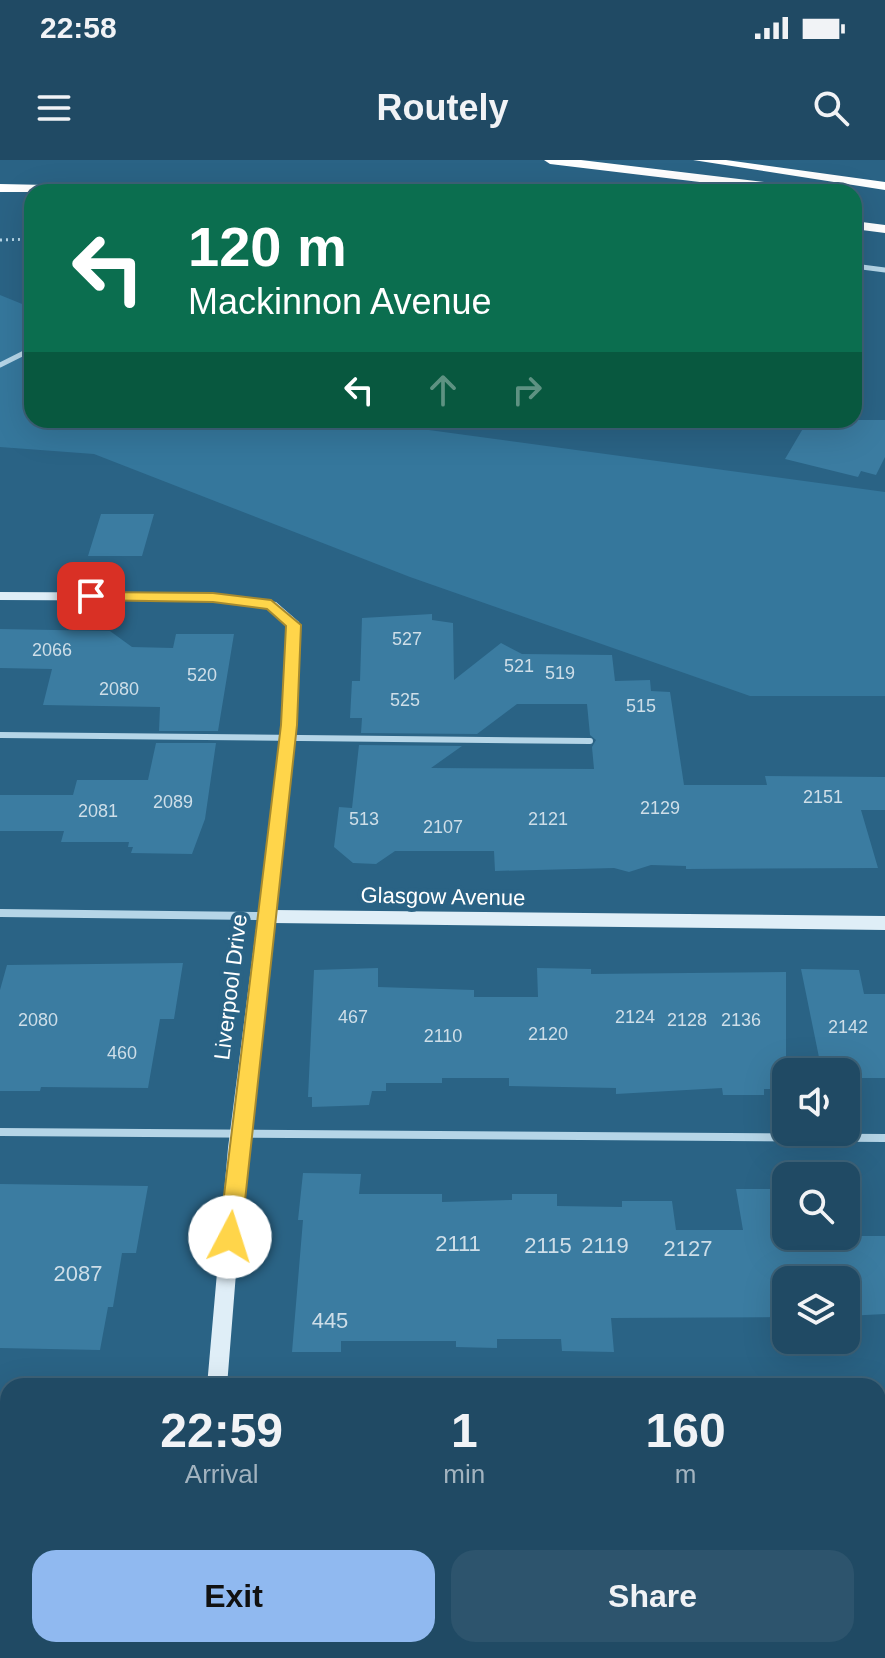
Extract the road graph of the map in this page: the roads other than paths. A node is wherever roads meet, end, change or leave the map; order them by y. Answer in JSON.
{"nodes":[{"id":1,"x":550,"y":160,"type":"edge"},
{"id":2,"x":699,"y":160,"type":"edge"},
{"id":3,"x":748,"y":184,"type":"edge"},
{"id":4,"x":885,"y":186,"type":"edge"},
{"id":5,"x":0,"y":188,"type":"edge"},
{"id":6,"x":24,"y":189,"type":"edge"},
{"id":7,"x":862,"y":198,"type":"edge"},
{"id":8,"x":885,"y":201,"type":"edge"},
{"id":9,"x":862,"y":226,"type":"edge"},
{"id":10,"x":885,"y":229,"type":"edge"},
{"id":11,"x":862,"y":267,"type":"edge"},
{"id":12,"x":885,"y":270,"type":"edge"},
{"id":13,"x":24,"y":353,"type":"edge"},
{"id":14,"x":0,"y":365,"type":"edge"},
{"id":15,"x":0,"y":596,"type":"edge"},
{"id":16,"x":0,"y":735,"type":"edge"},
{"id":17,"x":287,"y":737,"type":"junction"},
{"id":18,"x":590,"y":741,"type":"dead end"},
{"id":19,"x":0,"y":913,"type":"edge"},
{"id":20,"x":264,"y":916,"type":"junction"},
{"id":21,"x":885,"y":923,"type":"edge"},
{"id":22,"x":239,"y":1131,"type":"junction"},
{"id":23,"x":0,"y":1132,"type":"edge"},
{"id":24,"x":885,"y":1138,"type":"edge"},
{"id":25,"x":218,"y":1378,"type":"edge"}],
"edges":[{"from":1,"to":3,"type":"highway"},
{"from":2,"to":4,"type":"highway"},
{"from":5,"to":6,"type":"highway"},
{"from":7,"to":8,"type":"highway"},
{"from":9,"to":10,"type":"highway"},
{"from":11,"to":12,"type":"street"},
{"from":13,"to":14,"type":"street"},
{"from":15,"to":17,"type":"street","name":"Liverpool Drive"},
{"from":16,"to":17,"type":"lane"},
{"from":17,"to":18,"type":"lane"},
{"from":17,"to":20,"type":"street","name":"Liverpool Drive"},
{"from":19,"to":20,"type":"street","name":"Glasgow Avenue"},
{"from":20,"to":21,"type":"street","name":"Glasgow Avenue"},
{"from":20,"to":22,"type":"street","name":"Liverpool Drive"},
{"from":22,"to":23,"type":"lane"},
{"from":22,"to":24,"type":"lane"},
{"from":22,"to":25,"type":"street","name":"Liverpool Drive"}]}
